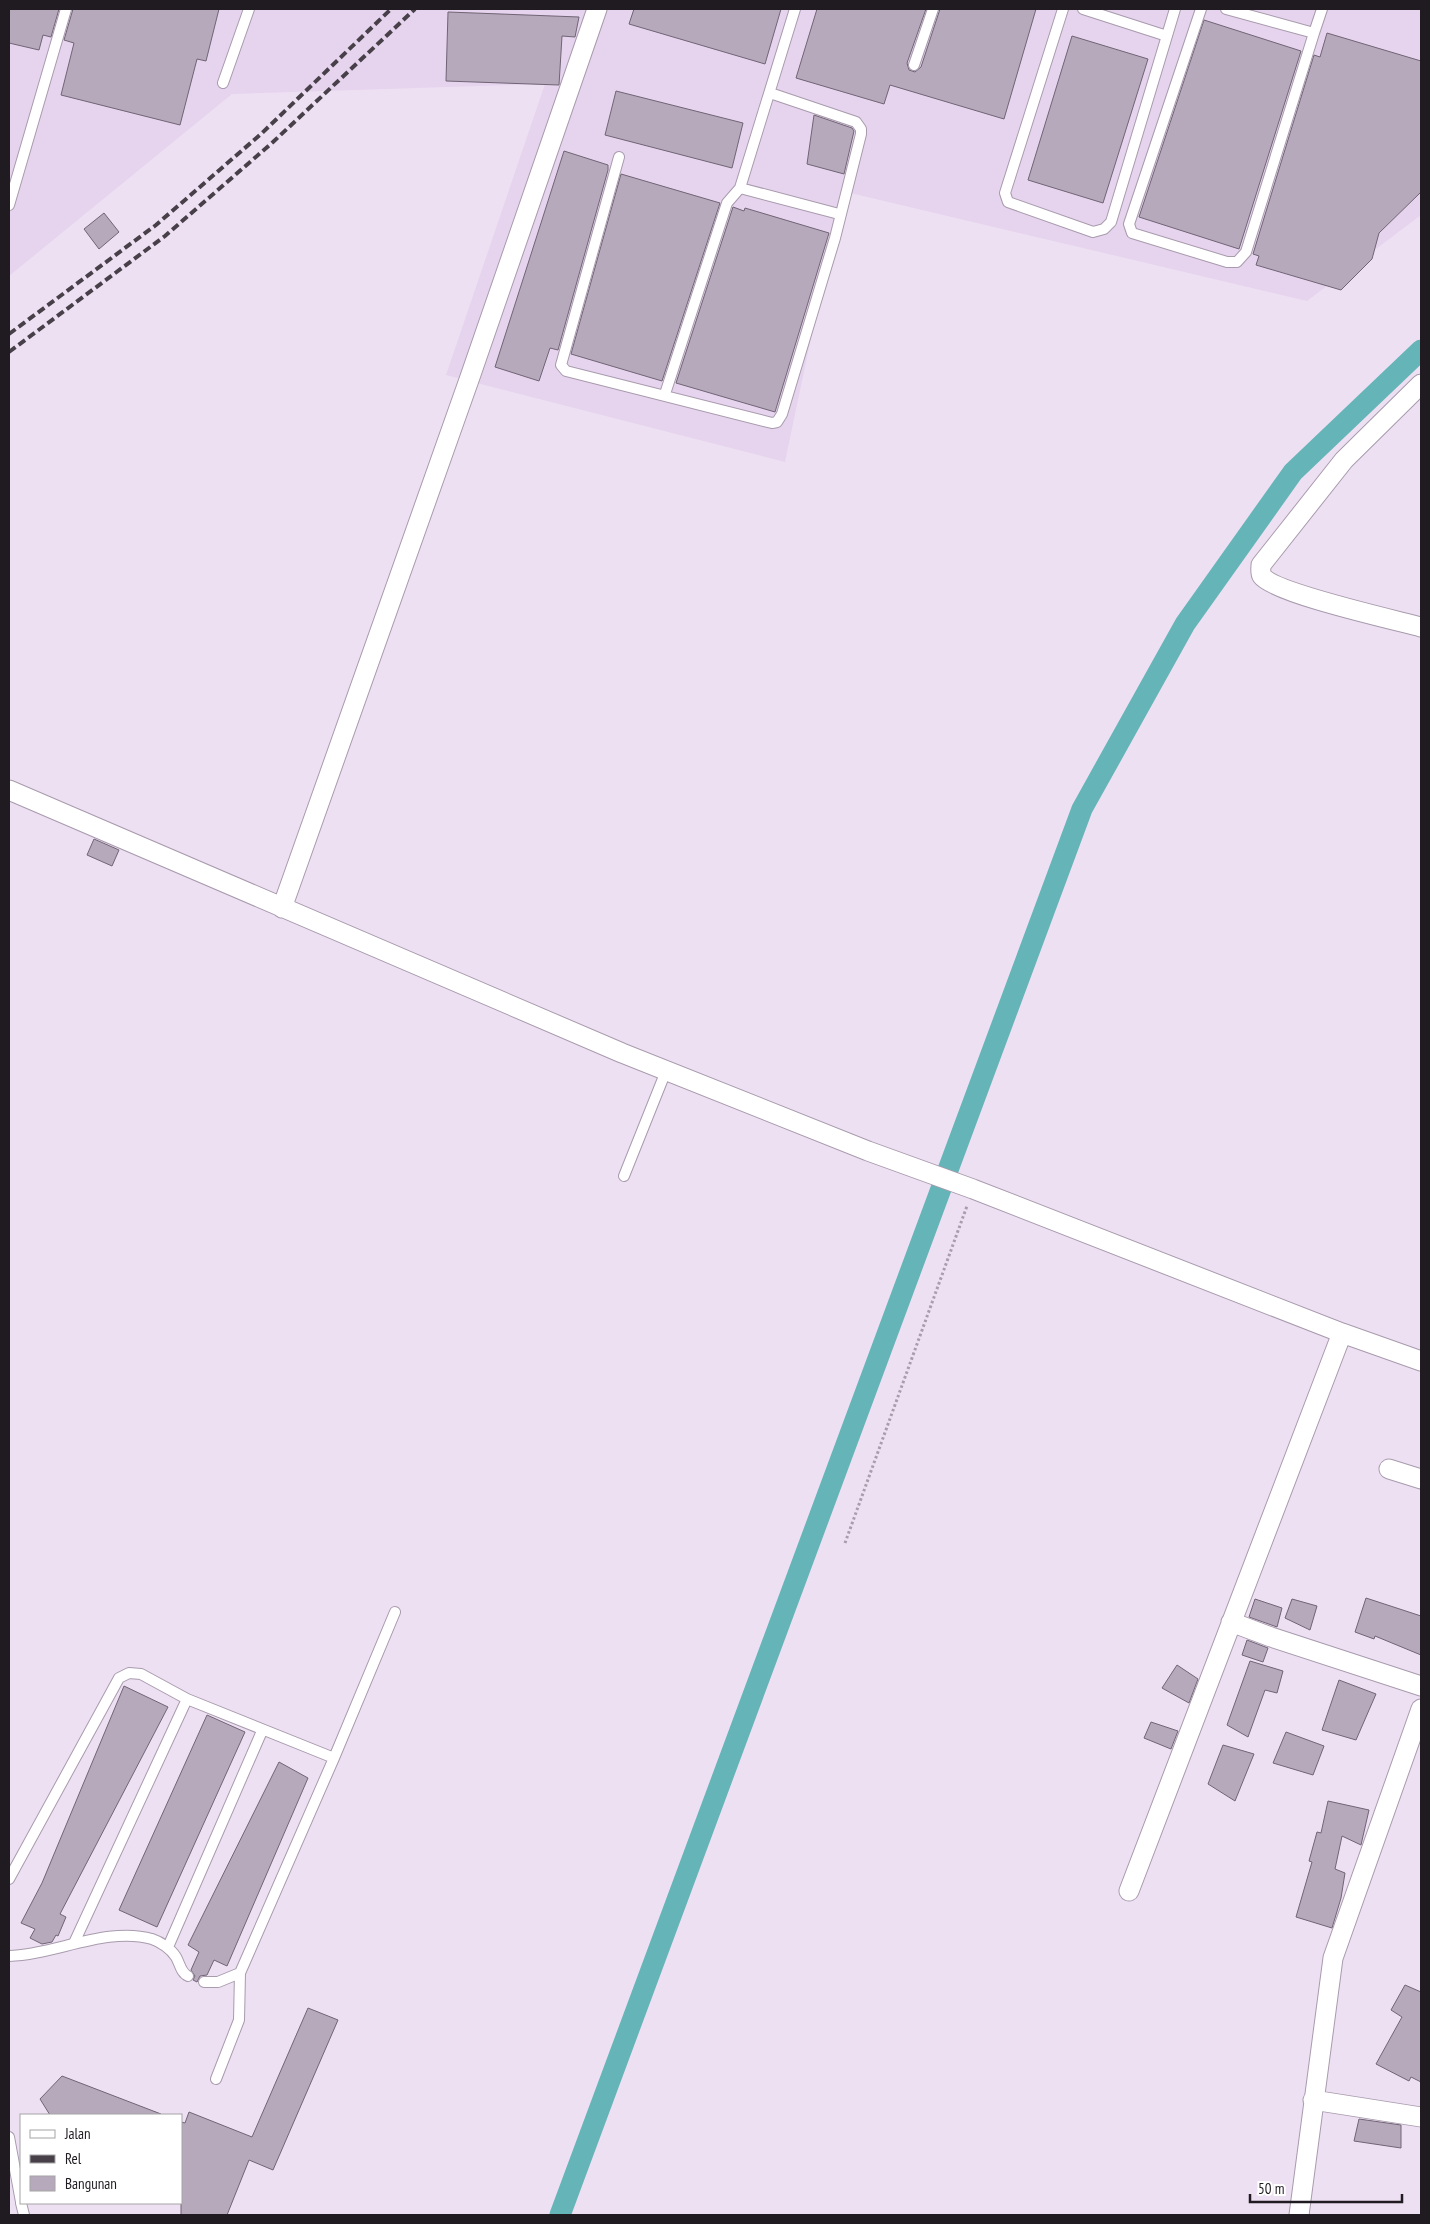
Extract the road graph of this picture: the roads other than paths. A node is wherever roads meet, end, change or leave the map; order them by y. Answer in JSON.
{"nodes":[{"id":1,"x":66,"y":9,"type":"edge"},
{"id":2,"x":249,"y":9,"type":"edge"},
{"id":3,"x":597,"y":9,"type":"edge"},
{"id":4,"x":796,"y":9,"type":"edge"},
{"id":5,"x":932,"y":9,"type":"edge"},
{"id":6,"x":1063,"y":9,"type":"edge"},
{"id":7,"x":1083,"y":9,"type":"edge"},
{"id":8,"x":1175,"y":9,"type":"edge"},
{"id":9,"x":1202,"y":9,"type":"edge"},
{"id":10,"x":1226,"y":9,"type":"edge"},
{"id":11,"x":1322,"y":9,"type":"edge"},
{"id":12,"x":1314,"y":33,"type":"junction"},
{"id":13,"x":1167,"y":36,"type":"junction"},
{"id":14,"x":914,"y":65,"type":"dead end"},
{"id":15,"x":223,"y":83,"type":"dead end"},
{"id":16,"x":770,"y":93,"type":"junction"},
{"id":17,"x":619,"y":157,"type":"dead end"},
{"id":18,"x":740,"y":188,"type":"junction"},
{"id":19,"x":9,"y":205,"type":"edge"},
{"id":20,"x":839,"y":214,"type":"junction"},
{"id":21,"x":1421,"y":384,"type":"edge"},
{"id":22,"x":665,"y":394,"type":"junction"},
{"id":23,"x":1421,"y":627,"type":"edge"},
{"id":24,"x":9,"y":790,"type":"edge"},
{"id":25,"x":282,"y":908,"type":"junction"},
{"id":26,"x":666,"y":1071,"type":"junction"},
{"id":27,"x":624,"y":1176,"type":"dead end"},
{"id":28,"x":1342,"y":1333,"type":"junction"},
{"id":29,"x":1421,"y":1361,"type":"edge"},
{"id":30,"x":1389,"y":1469,"type":"dead end"},
{"id":31,"x":1421,"y":1479,"type":"edge"},
{"id":32,"x":395,"y":1612,"type":"dead end"},
{"id":33,"x":1231,"y":1622,"type":"junction"},
{"id":34,"x":1421,"y":1686,"type":"edge"},
{"id":35,"x":187,"y":1699,"type":"junction"},
{"id":36,"x":1421,"y":1709,"type":"edge"},
{"id":37,"x":262,"y":1731,"type":"junction"},
{"id":38,"x":334,"y":1758,"type":"junction"},
{"id":39,"x":9,"y":1878,"type":"edge"},
{"id":40,"x":1129,"y":1891,"type":"dead end"},
{"id":41,"x":74,"y":1943,"type":"junction"},
{"id":42,"x":168,"y":1947,"type":"junction"},
{"id":43,"x":9,"y":1956,"type":"edge"},
{"id":44,"x":240,"y":1972,"type":"junction"},
{"id":45,"x":188,"y":1976,"type":"dead end"},
{"id":46,"x":204,"y":1982,"type":"dead end"},
{"id":47,"x":216,"y":2078,"type":"dead end"},
{"id":48,"x":1313,"y":2100,"type":"junction"},
{"id":49,"x":1421,"y":2117,"type":"edge"},
{"id":50,"x":9,"y":2137,"type":"edge"},
{"id":51,"x":20,"y":2197,"type":"edge"},
{"id":52,"x":1299,"y":2215,"type":"edge"}],
"edges":[{"from":1,"to":19,"type":"lane"},
{"from":2,"to":15,"type":"lane"},
{"from":3,"to":25,"type":"street"},
{"from":4,"to":16,"type":"lane"},
{"from":5,"to":14,"type":"lane"},
{"from":6,"to":13,"type":"lane"},
{"from":7,"to":13,"type":"lane"},
{"from":8,"to":13,"type":"lane"},
{"from":9,"to":12,"type":"lane"},
{"from":10,"to":12,"type":"lane"},
{"from":11,"to":12,"type":"lane"},
{"from":16,"to":18,"type":"lane"},
{"from":16,"to":20,"type":"lane"},
{"from":17,"to":22,"type":"lane"},
{"from":18,"to":20,"type":"lane"},
{"from":18,"to":22,"type":"lane"},
{"from":20,"to":22,"type":"lane"},
{"from":21,"to":23,"type":"street"},
{"from":24,"to":25,"type":"street"},
{"from":25,"to":26,"type":"street"},
{"from":26,"to":27,"type":"lane"},
{"from":26,"to":28,"type":"street"},
{"from":28,"to":29,"type":"street"},
{"from":28,"to":33,"type":"street"},
{"from":30,"to":31,"type":"street"},
{"from":32,"to":38,"type":"lane"},
{"from":33,"to":34,"type":"street"},
{"from":33,"to":40,"type":"street"},
{"from":35,"to":37,"type":"lane"},
{"from":35,"to":39,"type":"lane"},
{"from":35,"to":41,"type":"lane"},
{"from":36,"to":48,"type":"street"},
{"from":37,"to":38,"type":"lane"},
{"from":37,"to":42,"type":"lane"},
{"from":38,"to":44,"type":"lane"},
{"from":41,"to":42,"type":"lane"},
{"from":41,"to":43,"type":"lane"},
{"from":42,"to":45,"type":"lane"},
{"from":44,"to":46,"type":"lane"},
{"from":44,"to":47,"type":"lane"},
{"from":48,"to":49,"type":"street"},
{"from":48,"to":52,"type":"street"},
{"from":50,"to":51,"type":"lane"}]}
